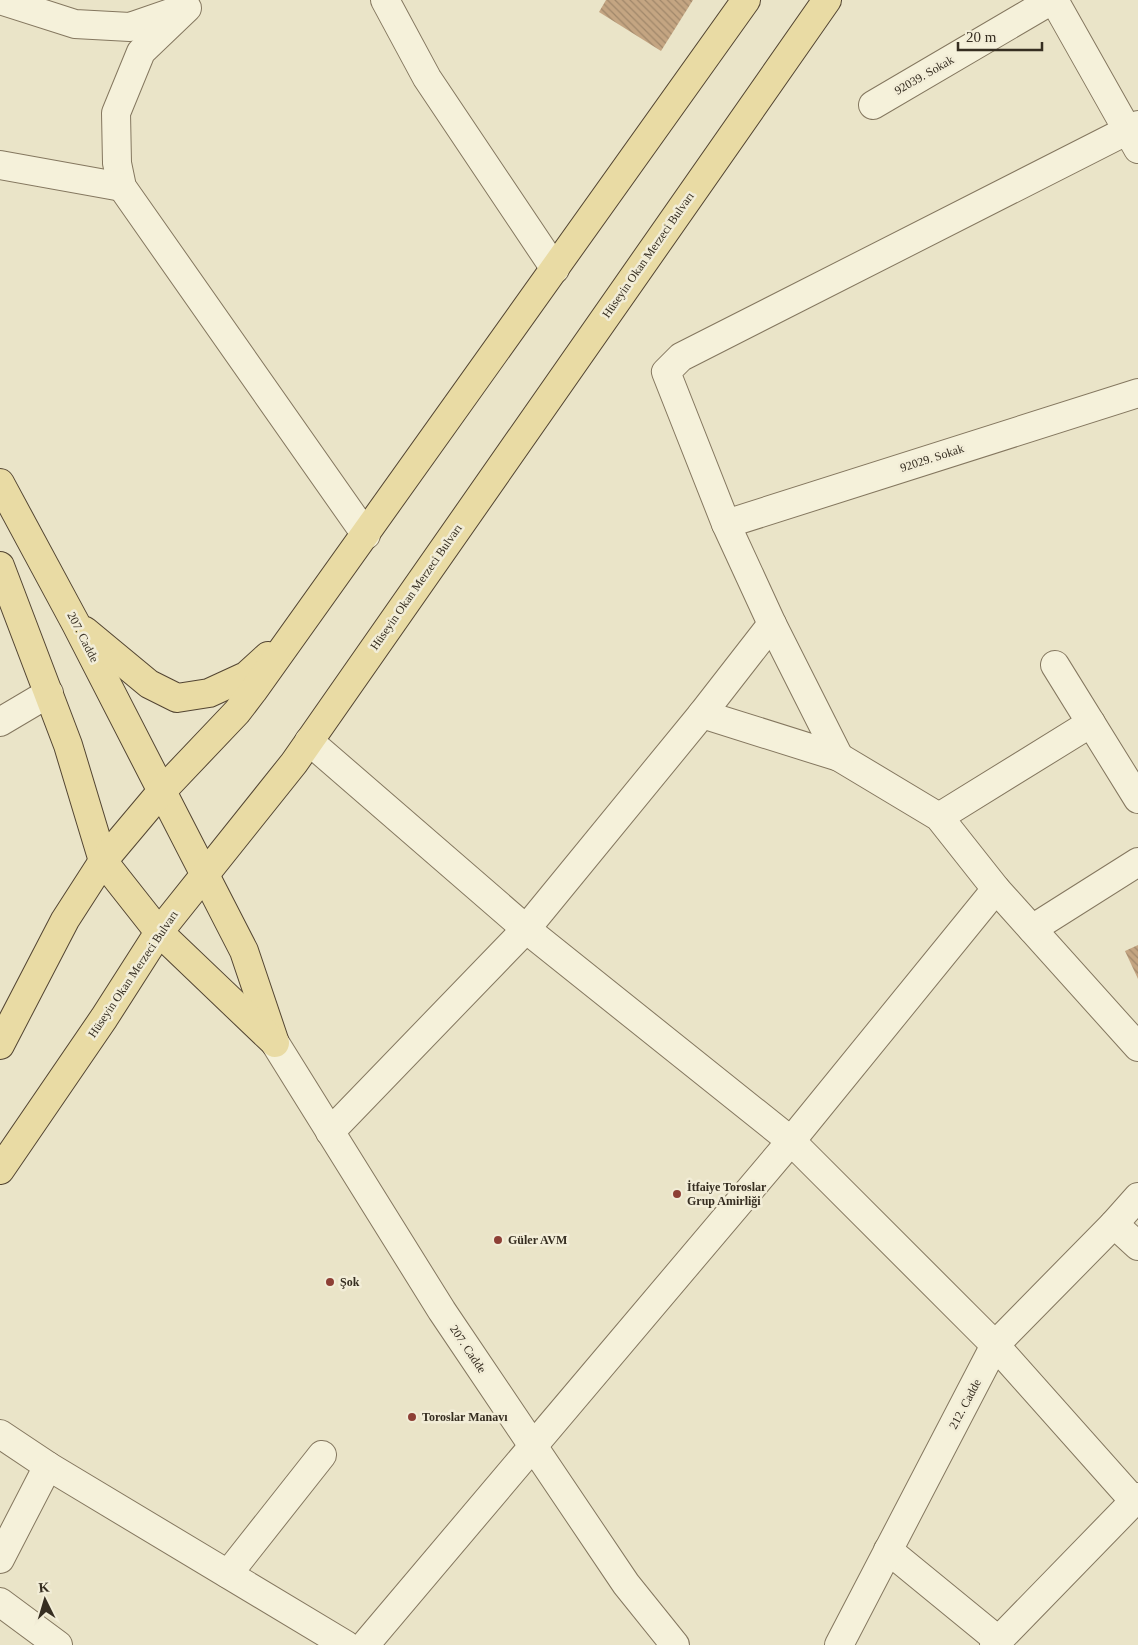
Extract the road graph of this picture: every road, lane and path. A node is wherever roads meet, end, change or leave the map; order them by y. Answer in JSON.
{"nodes":[{"id":1,"x":0,"y":0,"type":"edge"},
{"id":2,"x":385,"y":0,"type":"edge"},
{"id":3,"x":746,"y":0,"type":"edge"},
{"id":4,"x":827,"y":0,"type":"edge"},
{"id":5,"x":1053,"y":0,"type":"edge"},
{"id":6,"x":194,"y":4,"type":"edge"},
{"id":7,"x":873,"y":105,"type":"dead end"},
{"id":8,"x":1135,"y":135,"type":"edge"},
{"id":9,"x":0,"y":165,"type":"edge"},
{"id":10,"x":122,"y":187,"type":"junction"},
{"id":11,"x":555,"y":269,"type":"junction"},
{"id":12,"x":1138,"y":393,"type":"edge"},
{"id":13,"x":0,"y":483,"type":"edge"},
{"id":14,"x":726,"y":524,"type":"junction"},
{"id":15,"x":366,"y":535,"type":"junction"},
{"id":16,"x":0,"y":566,"type":"edge"},
{"id":17,"x":76,"y":624,"type":"junction"},
{"id":18,"x":772,"y":624,"type":"junction"},
{"id":19,"x":301,"y":627,"type":"junction"},
{"id":20,"x":1055,"y":665,"type":"dead end"},
{"id":21,"x":49,"y":693,"type":"junction"},
{"id":22,"x":702,"y":714,"type":"junction"},
{"id":23,"x":0,"y":722,"type":"edge"},
{"id":24,"x":1091,"y":723,"type":"junction"},
{"id":25,"x":308,"y":741,"type":"junction"},
{"id":26,"x":839,"y":757,"type":"junction"},
{"id":27,"x":161,"y":792,"type":"junction"},
{"id":28,"x":1138,"y":799,"type":"edge"},
{"id":29,"x":940,"y":817,"type":"junction"},
{"id":30,"x":103,"y":861,"type":"junction"},
{"id":31,"x":1138,"y":862,"type":"edge"},
{"id":32,"x":204,"y":874,"type":"junction"},
{"id":33,"x":996,"y":890,"type":"junction"},
{"id":34,"x":526,"y":929,"type":"junction"},
{"id":35,"x":1032,"y":930,"type":"junction"},
{"id":36,"x":159,"y":932,"type":"junction"},
{"id":37,"x":9,"y":1011,"type":"edge"},
{"id":38,"x":275,"y":1043,"type":"junction"},
{"id":39,"x":0,"y":1045,"type":"edge"},
{"id":40,"x":1138,"y":1047,"type":"edge"},
{"id":41,"x":330,"y":1132,"type":"junction"},
{"id":42,"x":791,"y":1141,"type":"junction"},
{"id":43,"x":0,"y":1170,"type":"edge"},
{"id":44,"x":1138,"y":1197,"type":"edge"},
{"id":45,"x":1114,"y":1224,"type":"junction"},
{"id":46,"x":1138,"y":1246,"type":"edge"},
{"id":47,"x":995,"y":1345,"type":"junction"},
{"id":48,"x":0,"y":1434,"type":"edge"},
{"id":49,"x":534,"y":1446,"type":"junction"},
{"id":50,"x":322,"y":1455,"type":"dead end"},
{"id":51,"x":48,"y":1466,"type":"junction"},
{"id":52,"x":1136,"y":1499,"type":"edge"},
{"id":53,"x":888,"y":1550,"type":"junction"},
{"id":54,"x":0,"y":1558,"type":"edge"},
{"id":55,"x":228,"y":1574,"type":"junction"},
{"id":56,"x":0,"y":1602,"type":"edge"},
{"id":57,"x":996,"y":1643,"type":"edge"},
{"id":58,"x":58,"y":1645,"type":"edge"},
{"id":59,"x":346,"y":1645,"type":"edge"},
{"id":60,"x":364,"y":1645,"type":"edge"},
{"id":61,"x":675,"y":1645,"type":"edge"},
{"id":62,"x":839,"y":1645,"type":"edge"}],
"edges":[{"from":1,"to":6,"type":"street"},
{"from":2,"to":11,"type":"street"},
{"from":3,"to":11,"type":"main road"},
{"from":4,"to":25,"type":"main road","name":"Hüseyin Okan Merzeci Bulvarı"},
{"from":5,"to":7,"type":"street","name":"92039. Sokak"},
{"from":5,"to":8,"type":"street"},
{"from":6,"to":10,"type":"street"},
{"from":8,"to":14,"type":"street"},
{"from":9,"to":10,"type":"street"},
{"from":10,"to":15,"type":"street"},
{"from":11,"to":15,"type":"main road"},
{"from":12,"to":14,"type":"street","name":"92029. Sokak"},
{"from":13,"to":17,"type":"main road","name":"207. Cadde"},
{"from":14,"to":18,"type":"street"},
{"from":15,"to":19,"type":"main road"},
{"from":16,"to":21,"type":"main road"},
{"from":17,"to":19,"type":"main road"},
{"from":17,"to":27,"type":"main road","name":"207. Cadde"},
{"from":18,"to":22,"type":"street"},
{"from":18,"to":26,"type":"street"},
{"from":19,"to":27,"type":"main road"},
{"from":20,"to":24,"type":"street"},
{"from":21,"to":23,"type":"street"},
{"from":21,"to":30,"type":"main road"},
{"from":22,"to":26,"type":"street"},
{"from":22,"to":34,"type":"street"},
{"from":24,"to":28,"type":"street"},
{"from":24,"to":29,"type":"street"},
{"from":25,"to":32,"type":"main road","name":"Hüseyin Okan Merzeci Bulvarı"},
{"from":25,"to":34,"type":"street"},
{"from":26,"to":29,"type":"street"},
{"from":27,"to":30,"type":"main road"},
{"from":27,"to":32,"type":"main road","name":"207. Cadde"},
{"from":29,"to":33,"type":"street"},
{"from":30,"to":36,"type":"main road"},
{"from":30,"to":37,"type":"main road"},
{"from":31,"to":35,"type":"street"},
{"from":32,"to":36,"type":"main road","name":"Hüseyin Okan Merzeci Bulvarı"},
{"from":32,"to":38,"type":"main road","name":"207. Cadde"},
{"from":33,"to":35,"type":"street"},
{"from":33,"to":42,"type":"street"},
{"from":34,"to":41,"type":"street"},
{"from":34,"to":42,"type":"street"},
{"from":35,"to":40,"type":"street"},
{"from":36,"to":38,"type":"main road"},
{"from":36,"to":43,"type":"main road","name":"Hüseyin Okan Merzeci Bulvarı"},
{"from":37,"to":39,"type":"main road"},
{"from":38,"to":41,"type":"street","name":"207. Cadde"},
{"from":41,"to":49,"type":"street","name":"207. Cadde"},
{"from":42,"to":47,"type":"street"},
{"from":42,"to":49,"type":"street"},
{"from":44,"to":45,"type":"street","name":"212. Cadde"},
{"from":45,"to":46,"type":"street"},
{"from":45,"to":47,"type":"street","name":"212. Cadde"},
{"from":47,"to":52,"type":"street"},
{"from":47,"to":53,"type":"street","name":"212. Cadde"},
{"from":48,"to":51,"type":"street"},
{"from":49,"to":60,"type":"street"},
{"from":49,"to":61,"type":"street","name":"207. Cadde"},
{"from":50,"to":55,"type":"street"},
{"from":51,"to":54,"type":"street"},
{"from":51,"to":55,"type":"street"},
{"from":52,"to":57,"type":"street"},
{"from":53,"to":57,"type":"street"},
{"from":53,"to":62,"type":"street","name":"212. Cadde"},
{"from":55,"to":59,"type":"street"},
{"from":56,"to":58,"type":"street"}]}
